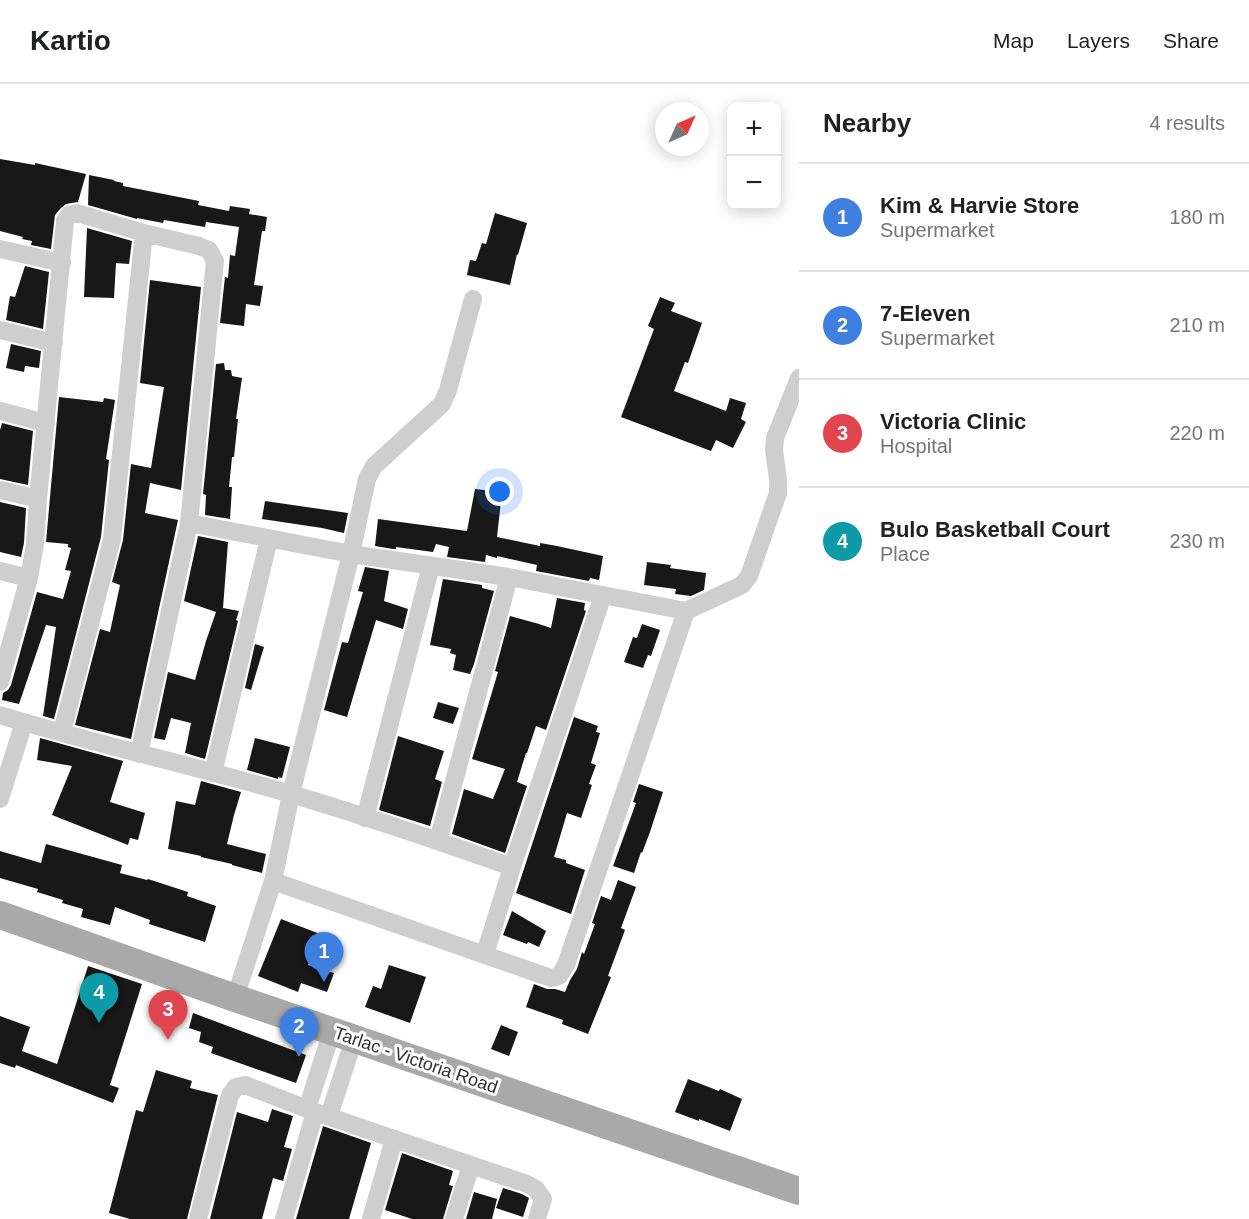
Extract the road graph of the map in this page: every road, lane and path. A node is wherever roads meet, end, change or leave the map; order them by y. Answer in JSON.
{"nodes":[{"id":1,"x":144,"y":233,"type":"junction"},
{"id":2,"x":0,"y":249,"type":"edge"},
{"id":3,"x":62,"y":263,"type":"junction"},
{"id":4,"x":473,"y":299,"type":"dead end"},
{"id":5,"x":0,"y":330,"type":"edge"},
{"id":6,"x":54,"y":343,"type":"junction"},
{"id":7,"x":799,"y":378,"type":"edge"},
{"id":8,"x":0,"y":411,"type":"edge"},
{"id":9,"x":46,"y":423,"type":"junction"},
{"id":10,"x":0,"y":490,"type":"edge"},
{"id":11,"x":38,"y":499,"type":"junction"},
{"id":12,"x":189,"y":522,"type":"junction"},
{"id":13,"x":269,"y":539,"type":"junction"},
{"id":14,"x":351,"y":554,"type":"junction"},
{"id":15,"x":431,"y":566,"type":"junction"},
{"id":16,"x":0,"y":571,"type":"edge"},
{"id":17,"x":509,"y":577,"type":"junction"},
{"id":18,"x":29,"y":578,"type":"junction"},
{"id":19,"x":603,"y":595,"type":"junction"},
{"id":20,"x":686,"y":610,"type":"junction"},
{"id":21,"x":0,"y":681,"type":"edge"},
{"id":22,"x":0,"y":715,"type":"edge"},
{"id":23,"x":24,"y":722,"type":"junction"},
{"id":24,"x":62,"y":732,"type":"junction"},
{"id":25,"x":139,"y":754,"type":"junction"},
{"id":26,"x":213,"y":773,"type":"junction"},
{"id":27,"x":291,"y":794,"type":"junction"},
{"id":28,"x":0,"y":799,"type":"edge"},
{"id":29,"x":365,"y":818,"type":"junction"},
{"id":30,"x":438,"y":841,"type":"junction"},
{"id":31,"x":512,"y":867,"type":"junction"},
{"id":32,"x":273,"y":881,"type":"junction"},
{"id":33,"x":0,"y":915,"type":"edge"},
{"id":34,"x":485,"y":954,"type":"junction"},
{"id":35,"x":235,"y":998,"type":"junction"},
{"id":36,"x":343,"y":1035,"type":"junction"},
{"id":37,"x":317,"y":1112,"type":"junction"},
{"id":38,"x":394,"y":1139,"type":"junction"},
{"id":39,"x":471,"y":1165,"type":"junction"},
{"id":40,"x":799,"y":1191,"type":"edge"},
{"id":41,"x":198,"y":1219,"type":"edge"},
{"id":42,"x":284,"y":1219,"type":"edge"},
{"id":43,"x":371,"y":1219,"type":"edge"},
{"id":44,"x":454,"y":1219,"type":"edge"},
{"id":45,"x":537,"y":1219,"type":"edge"}],
"edges":[{"from":1,"to":3,"type":"street"},
{"from":1,"to":12,"type":"street"},
{"from":1,"to":24,"type":"street"},
{"from":2,"to":3,"type":"street"},
{"from":3,"to":6,"type":"street"},
{"from":4,"to":14,"type":"street"},
{"from":5,"to":6,"type":"street"},
{"from":6,"to":9,"type":"street"},
{"from":7,"to":20,"type":"street"},
{"from":8,"to":9,"type":"street"},
{"from":9,"to":11,"type":"street"},
{"from":10,"to":11,"type":"street"},
{"from":11,"to":18,"type":"street"},
{"from":12,"to":13,"type":"street"},
{"from":12,"to":25,"type":"street"},
{"from":13,"to":14,"type":"street"},
{"from":13,"to":26,"type":"street"},
{"from":14,"to":15,"type":"street"},
{"from":14,"to":27,"type":"street"},
{"from":15,"to":17,"type":"street"},
{"from":15,"to":29,"type":"street"},
{"from":16,"to":18,"type":"street"},
{"from":17,"to":19,"type":"street"},
{"from":17,"to":30,"type":"street"},
{"from":18,"to":21,"type":"street"},
{"from":19,"to":20,"type":"street"},
{"from":19,"to":31,"type":"street"},
{"from":20,"to":34,"type":"street"},
{"from":22,"to":23,"type":"street"},
{"from":23,"to":24,"type":"street"},
{"from":23,"to":28,"type":"street"},
{"from":24,"to":25,"type":"street"},
{"from":25,"to":26,"type":"street"},
{"from":26,"to":27,"type":"street"},
{"from":27,"to":29,"type":"street"},
{"from":27,"to":32,"type":"street"},
{"from":29,"to":30,"type":"street"},
{"from":30,"to":31,"type":"street"},
{"from":31,"to":34,"type":"street"},
{"from":32,"to":34,"type":"street"},
{"from":32,"to":35,"type":"street"},
{"from":33,"to":35,"type":"main road","name":"Tarlac - Victoria Road"},
{"from":35,"to":36,"type":"main road","name":"Tarlac - Victoria Road"},
{"from":36,"to":37,"type":"street"},
{"from":36,"to":40,"type":"main road","name":"Tarlac - Victoria Road"},
{"from":37,"to":38,"type":"street"},
{"from":37,"to":41,"type":"street"},
{"from":37,"to":42,"type":"street"},
{"from":38,"to":39,"type":"street"},
{"from":38,"to":43,"type":"street"},
{"from":39,"to":44,"type":"street"},
{"from":39,"to":45,"type":"street"}]}
